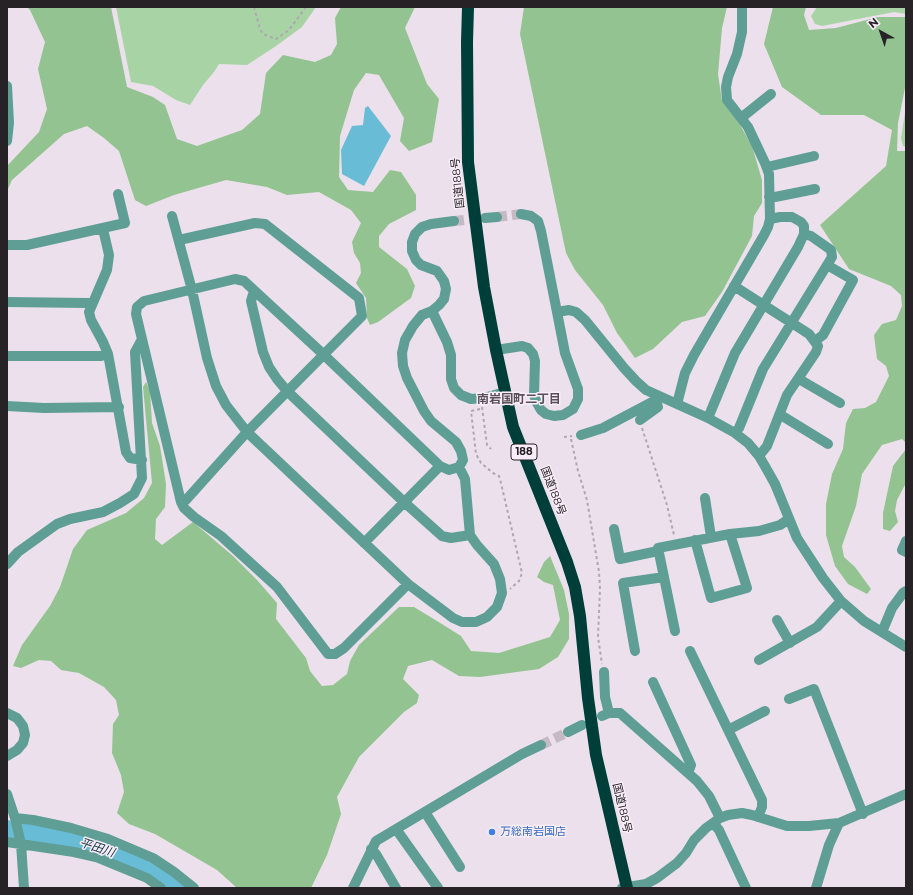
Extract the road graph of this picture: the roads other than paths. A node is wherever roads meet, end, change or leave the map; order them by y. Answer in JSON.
{"nodes":[{"id":1,"x":468,"y":7,"type":"edge"},
{"id":2,"x":742,"y":7,"type":"edge"},
{"id":3,"x":7,"y":86,"type":"edge"},
{"id":4,"x":771,"y":94,"type":"dead end"},
{"id":5,"x":741,"y":118,"type":"junction"},
{"id":6,"x":7,"y":141,"type":"edge"},
{"id":7,"x":814,"y":156,"type":"dead end"},
{"id":8,"x":767,"y":167,"type":"junction"},
{"id":9,"x":815,"y":189,"type":"dead end"},
{"id":10,"x":118,"y":194,"type":"dead end"},
{"id":11,"x":769,"y":197,"type":"junction"},
{"id":12,"x":520,"y":214,"type":"tunnel mouth"},
{"id":13,"x":172,"y":216,"type":"dead end"},
{"id":14,"x":497,"y":216,"type":"tunnel mouth"},
{"id":15,"x":485,"y":218,"type":"tunnel mouth"},
{"id":16,"x":770,"y":219,"type":"junction"},
{"id":17,"x":454,"y":221,"type":"tunnel mouth"},
{"id":18,"x":102,"y":229,"type":"junction"},
{"id":19,"x":804,"y":234,"type":"junction"},
{"id":20,"x":179,"y":240,"type":"junction"},
{"id":21,"x":7,"y":245,"type":"edge"},
{"id":22,"x":827,"y":264,"type":"junction"},
{"id":23,"x":734,"y":286,"type":"junction"},
{"id":24,"x":192,"y":290,"type":"junction"},
{"id":25,"x":254,"y":291,"type":"junction"},
{"id":26,"x":7,"y":302,"type":"edge"},
{"id":27,"x":92,"y":304,"type":"junction"},
{"id":28,"x":764,"y":305,"type":"junction"},
{"id":29,"x":432,"y":311,"type":"junction"},
{"id":30,"x":557,"y":312,"type":"junction"},
{"id":31,"x":792,"y":322,"type":"junction"},
{"id":32,"x":142,"y":339,"type":"junction"},
{"id":33,"x":815,"y":341,"type":"junction"},
{"id":34,"x":496,"y":350,"type":"junction"},
{"id":35,"x":108,"y":354,"type":"junction"},
{"id":36,"x":323,"y":354,"type":"junction"},
{"id":37,"x":7,"y":356,"type":"edge"},
{"id":38,"x":799,"y":379,"type":"junction"},
{"id":39,"x":287,"y":391,"type":"junction"},
{"id":40,"x":505,"y":392,"type":"junction"},
{"id":41,"x":658,"y":398,"type":"junction"},
{"id":42,"x":840,"y":403,"type":"dead end"},
{"id":43,"x":677,"y":404,"type":"junction"},
{"id":44,"x":7,"y":406,"type":"edge"},
{"id":45,"x":118,"y":407,"type":"junction"},
{"id":46,"x":779,"y":415,"type":"junction"},
{"id":47,"x":708,"y":418,"type":"junction"},
{"id":48,"x":640,"y":420,"type":"road end"},
{"id":49,"x":247,"y":432,"type":"junction"},
{"id":50,"x":735,"y":433,"type":"junction"},
{"id":51,"x":581,"y":435,"type":"dead end"},
{"id":52,"x":828,"y":444,"type":"dead end"},
{"id":53,"x":759,"y":456,"type":"junction"},
{"id":54,"x":142,"y":460,"type":"junction"},
{"id":55,"x":440,"y":466,"type":"junction"},
{"id":56,"x":459,"y":467,"type":"junction"},
{"id":57,"x":705,"y":498,"type":"dead end"},
{"id":58,"x":181,"y":502,"type":"junction"},
{"id":59,"x":404,"y":502,"type":"junction"},
{"id":60,"x":789,"y":519,"type":"junction"},
{"id":61,"x":614,"y":529,"type":"dead end"},
{"id":62,"x":730,"y":534,"type":"junction"},
{"id":63,"x":470,"y":535,"type":"junction"},
{"id":64,"x":711,"y":537,"type":"junction"},
{"id":65,"x":695,"y":540,"type":"junction"},
{"id":66,"x":906,"y":541,"type":"edge"},
{"id":67,"x":364,"y":543,"type":"junction"},
{"id":68,"x":658,"y":551,"type":"junction"},
{"id":69,"x":906,"y":552,"type":"edge"},
{"id":70,"x":7,"y":564,"type":"edge"},
{"id":71,"x":664,"y":577,"type":"junction"},
{"id":72,"x":408,"y":584,"type":"junction"},
{"id":73,"x":906,"y":591,"type":"edge"},
{"id":74,"x":841,"y":601,"type":"junction"},
{"id":75,"x":777,"y":620,"type":"dead end"},
{"id":76,"x":675,"y":631,"type":"dead end"},
{"id":77,"x":882,"y":632,"type":"junction"},
{"id":78,"x":790,"y":643,"type":"junction"},
{"id":79,"x":906,"y":647,"type":"edge"},
{"id":80,"x":635,"y":651,"type":"dead end"},
{"id":81,"x":690,"y":651,"type":"dead end"},
{"id":82,"x":759,"y":660,"type":"dead end"},
{"id":83,"x":604,"y":672,"type":"road end"},
{"id":84,"x":653,"y":682,"type":"dead end"},
{"id":85,"x":789,"y":699,"type":"dead end"},
{"id":86,"x":765,"y":711,"type":"dead end"},
{"id":87,"x":7,"y":713,"type":"edge"},
{"id":88,"x":582,"y":726,"type":"dead end"},
{"id":89,"x":728,"y":730,"type":"junction"},
{"id":90,"x":568,"y":732,"type":"tunnel mouth"},
{"id":91,"x":541,"y":745,"type":"tunnel mouth"},
{"id":92,"x":7,"y":756,"type":"edge"},
{"id":93,"x":688,"y":773,"type":"junction"},
{"id":94,"x":7,"y":794,"type":"edge"},
{"id":95,"x":906,"y":794,"type":"edge"},
{"id":96,"x":425,"y":812,"type":"junction"},
{"id":97,"x":863,"y":814,"type":"junction"},
{"id":98,"x":758,"y":816,"type":"junction"},
{"id":99,"x":15,"y":819,"type":"junction"},
{"id":100,"x":717,"y":820,"type":"junction"},
{"id":101,"x":839,"y":823,"type":"junction"},
{"id":102,"x":396,"y":829,"type":"junction"},
{"id":103,"x":7,"y":842,"type":"edge"},
{"id":104,"x":20,"y":842,"type":"junction"},
{"id":105,"x":371,"y":849,"type":"junction"},
{"id":106,"x":460,"y":867,"type":"dead end"},
{"id":107,"x":24,"y":888,"type":"edge"},
{"id":108,"x":162,"y":888,"type":"edge"},
{"id":109,"x":194,"y":888,"type":"edge"},
{"id":110,"x":354,"y":888,"type":"edge"},
{"id":111,"x":396,"y":888,"type":"edge"},
{"id":112,"x":438,"y":888,"type":"edge"},
{"id":113,"x":625,"y":888,"type":"edge"},
{"id":114,"x":746,"y":888,"type":"edge"},
{"id":115,"x":816,"y":888,"type":"edge"}],
"edges":[{"from":1,"to":34,"type":"highway","name":"国道188号","number":"188"},
{"from":2,"to":5,"type":"street"},
{"from":3,"to":6,"type":"street"},
{"from":4,"to":5,"type":"street"},
{"from":5,"to":8,"type":"street"},
{"from":7,"to":8,"type":"street"},
{"from":8,"to":11,"type":"street"},
{"from":9,"to":11,"type":"street"},
{"from":10,"to":18,"type":"street"},
{"from":11,"to":16,"type":"street"},
{"from":12,"to":30,"type":"street"},
{"from":13,"to":20,"type":"street"},
{"from":14,"to":15,"type":"street"},
{"from":16,"to":19,"type":"street"},
{"from":16,"to":23,"type":"street"},
{"from":17,"to":29,"type":"street"},
{"from":18,"to":21,"type":"street"},
{"from":18,"to":27,"type":"street"},
{"from":19,"to":22,"type":"street"},
{"from":19,"to":28,"type":"street"},
{"from":20,"to":24,"type":"street"},
{"from":20,"to":36,"type":"street"},
{"from":22,"to":31,"type":"street"},
{"from":22,"to":33,"type":"street"},
{"from":23,"to":28,"type":"street"},
{"from":23,"to":43,"type":"street"},
{"from":24,"to":25,"type":"street"},
{"from":24,"to":32,"type":"street"},
{"from":24,"to":49,"type":"street"},
{"from":25,"to":36,"type":"street"},
{"from":25,"to":39,"type":"street"},
{"from":26,"to":27,"type":"street"},
{"from":27,"to":35,"type":"street"},
{"from":28,"to":31,"type":"street"},
{"from":28,"to":47,"type":"street"},
{"from":29,"to":40,"type":"street"},
{"from":29,"to":56,"type":"street"},
{"from":30,"to":34,"type":"street"},
{"from":30,"to":41,"type":"street"},
{"from":31,"to":33,"type":"street"},
{"from":31,"to":50,"type":"street"},
{"from":32,"to":54,"type":"street"},
{"from":32,"to":58,"type":"street"},
{"from":33,"to":38,"type":"street"},
{"from":34,"to":40,"type":"highway","name":"国道188号","number":"188"},
{"from":35,"to":37,"type":"street"},
{"from":35,"to":45,"type":"street"},
{"from":36,"to":39,"type":"street"},
{"from":36,"to":55,"type":"street"},
{"from":38,"to":42,"type":"street"},
{"from":38,"to":46,"type":"street"},
{"from":39,"to":49,"type":"street"},
{"from":39,"to":59,"type":"street"},
{"from":40,"to":113,"type":"highway","name":"国道188号","number":"188"},
{"from":41,"to":43,"type":"street"},
{"from":41,"to":48,"type":"street"},
{"from":41,"to":51,"type":"street"},
{"from":43,"to":47,"type":"street"},
{"from":44,"to":45,"type":"street"},
{"from":45,"to":54,"type":"street"},
{"from":46,"to":52,"type":"street"},
{"from":46,"to":53,"type":"street"},
{"from":47,"to":50,"type":"street"},
{"from":49,"to":58,"type":"street"},
{"from":49,"to":67,"type":"street"},
{"from":50,"to":53,"type":"street"},
{"from":53,"to":60,"type":"street"},
{"from":54,"to":70,"type":"street"},
{"from":55,"to":56,"type":"street"},
{"from":55,"to":59,"type":"street"},
{"from":56,"to":63,"type":"street"},
{"from":57,"to":64,"type":"street"},
{"from":58,"to":72,"type":"street"},
{"from":59,"to":63,"type":"street"},
{"from":59,"to":67,"type":"street"},
{"from":60,"to":62,"type":"street"},
{"from":60,"to":74,"type":"street"},
{"from":61,"to":68,"type":"street"},
{"from":62,"to":64,"type":"street"},
{"from":62,"to":65,"type":"street"},
{"from":63,"to":72,"type":"street"},
{"from":64,"to":65,"type":"street"},
{"from":65,"to":68,"type":"street"},
{"from":66,"to":69,"type":"street"},
{"from":67,"to":72,"type":"street"},
{"from":68,"to":71,"type":"street"},
{"from":71,"to":76,"type":"street"},
{"from":71,"to":80,"type":"street"},
{"from":73,"to":77,"type":"street"},
{"from":74,"to":77,"type":"street"},
{"from":74,"to":78,"type":"street"},
{"from":75,"to":78,"type":"street"},
{"from":77,"to":79,"type":"street"},
{"from":78,"to":82,"type":"street"},
{"from":81,"to":89,"type":"street"},
{"from":83,"to":93,"type":"street"},
{"from":84,"to":93,"type":"street"},
{"from":85,"to":97,"type":"street"},
{"from":86,"to":89,"type":"street"},
{"from":87,"to":92,"type":"street"},
{"from":88,"to":90,"type":"street"},
{"from":89,"to":98,"type":"street"},
{"from":91,"to":96,"type":"street"},
{"from":93,"to":100,"type":"street"},
{"from":94,"to":99,"type":"street"},
{"from":95,"to":97,"type":"street"},
{"from":96,"to":102,"type":"street"},
{"from":96,"to":106,"type":"street"},
{"from":97,"to":101,"type":"street"},
{"from":98,"to":100,"type":"street"},
{"from":98,"to":101,"type":"street"},
{"from":99,"to":104,"type":"street"},
{"from":99,"to":109,"type":"street"},
{"from":100,"to":113,"type":"street"},
{"from":100,"to":114,"type":"street"},
{"from":101,"to":115,"type":"street"},
{"from":102,"to":105,"type":"street"},
{"from":102,"to":112,"type":"street"},
{"from":103,"to":104,"type":"street"},
{"from":104,"to":107,"type":"street"},
{"from":104,"to":108,"type":"street"},
{"from":105,"to":110,"type":"street"},
{"from":105,"to":111,"type":"street"}]}
